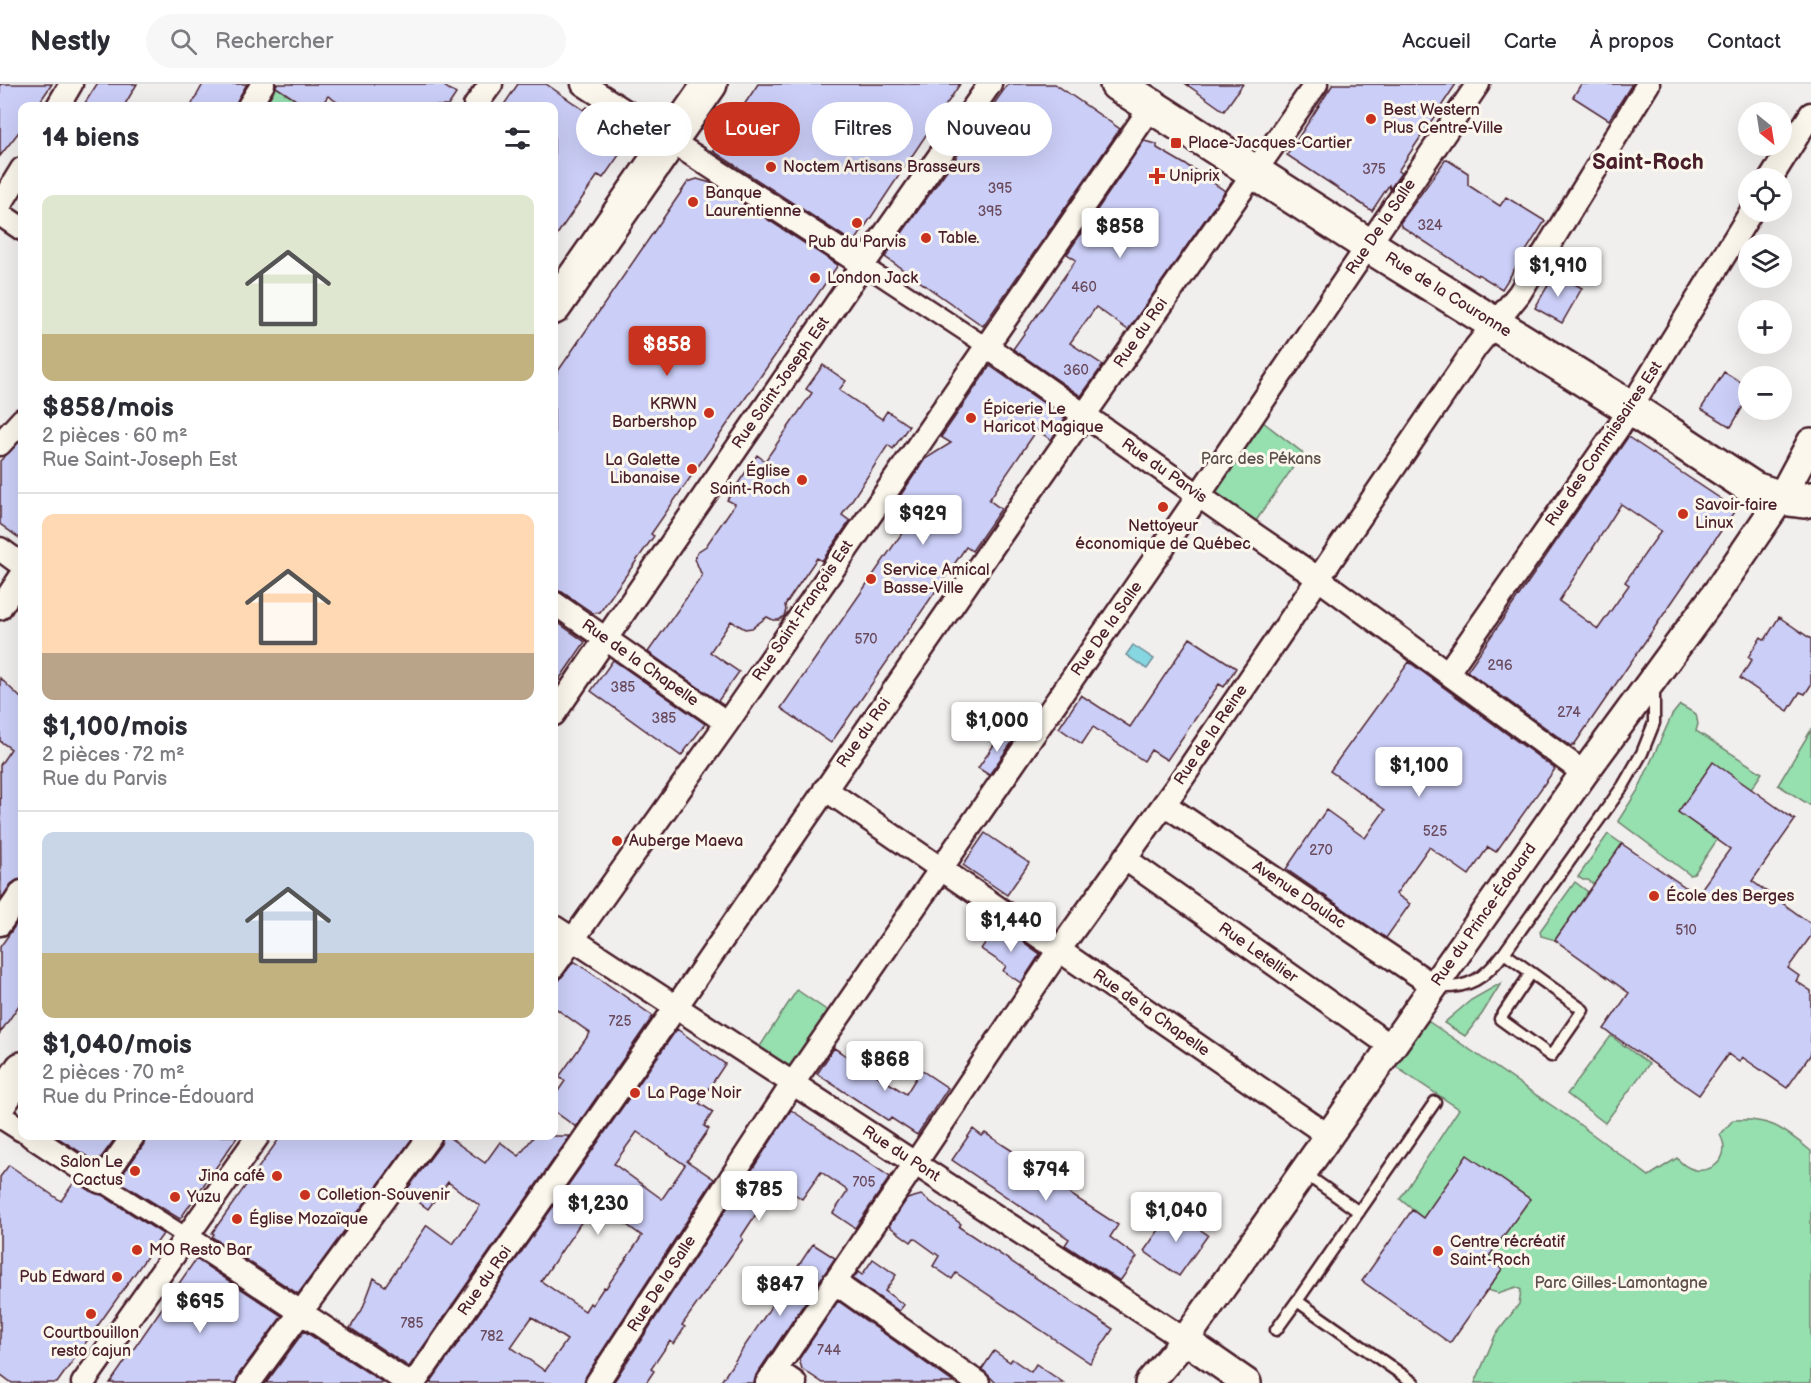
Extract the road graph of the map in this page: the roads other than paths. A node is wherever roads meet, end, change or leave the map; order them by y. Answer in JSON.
{"nodes":[{"id":1,"x":71,"y":84,"type":"edge"},
{"id":2,"x":263,"y":84,"type":"edge"},
{"id":3,"x":491,"y":84,"type":"edge"},
{"id":4,"x":583,"y":84,"type":"edge"},
{"id":5,"x":710,"y":84,"type":"edge"},
{"id":6,"x":990,"y":84,"type":"edge"},
{"id":7,"x":1118,"y":84,"type":"edge"},
{"id":8,"x":1316,"y":84,"type":"edge"},
{"id":9,"x":1478,"y":84,"type":"edge"},
{"id":10,"x":1648,"y":84,"type":"edge"},
{"id":11,"x":60,"y":102,"type":"edge"},
{"id":12,"x":252,"y":102,"type":"edge"},
{"id":13,"x":478,"y":102,"type":"edge"},
{"id":14,"x":611,"y":102,"type":"edge"},
{"id":15,"x":1152,"y":106,"type":"junction"},
{"id":16,"x":692,"y":110,"type":"edge"},
{"id":17,"x":1811,"y":114,"type":"edge"},
{"id":18,"x":692,"y":154,"type":"edge"},
{"id":19,"x":660,"y":156,"type":"edge"},
{"id":20,"x":1777,"y":168,"type":"edge"},
{"id":21,"x":1253,"y":172,"type":"junction"},
{"id":22,"x":18,"y":176,"type":"edge"},
{"id":23,"x":0,"y":205,"type":"edge"},
{"id":24,"x":0,"y":214,"type":"edge"},
{"id":25,"x":1745,"y":222,"type":"edge"},
{"id":26,"x":18,"y":226,"type":"edge"},
{"id":27,"x":1368,"y":245,"type":"junction"},
{"id":28,"x":863,"y":265,"type":"junction"},
{"id":29,"x":558,"y":301,"type":"edge"},
{"id":30,"x":1496,"y":324,"type":"junction"},
{"id":31,"x":986,"y":346,"type":"junction"},
{"id":32,"x":1630,"y":408,"type":"junction"},
{"id":33,"x":1083,"y":415,"type":"junction"},
{"id":34,"x":18,"y":424,"type":"edge"},
{"id":35,"x":1811,"y":442,"type":"edge"},
{"id":36,"x":0,"y":444,"type":"edge"},
{"id":37,"x":1811,"y":483,"type":"edge"},
{"id":38,"x":1199,"y":495,"type":"junction"},
{"id":39,"x":1796,"y":499,"type":"edge"},
{"id":40,"x":0,"y":549,"type":"edge"},
{"id":41,"x":18,"y":562,"type":"edge"},
{"id":42,"x":1319,"y":579,"type":"junction"},
{"id":43,"x":18,"y":581,"type":"edge"},
{"id":44,"x":558,"y":606,"type":"edge"},
{"id":45,"x":0,"y":608,"type":"edge"},
{"id":46,"x":605,"y":639,"type":"junction"},
{"id":47,"x":1448,"y":672,"type":"junction"},
{"id":48,"x":1654,"y":676,"type":"junction"},
{"id":49,"x":558,"y":708,"type":"edge"},
{"id":50,"x":727,"y":723,"type":"junction"},
{"id":51,"x":1584,"y":773,"type":"junction"},
{"id":52,"x":825,"y":789,"type":"junction"},
{"id":53,"x":1164,"y":804,"type":"junction"},
{"id":54,"x":1124,"y":858,"type":"junction"},
{"id":55,"x":942,"y":869,"type":"junction"},
{"id":56,"x":18,"y":898,"type":"edge"},
{"id":57,"x":0,"y":924,"type":"edge"},
{"id":58,"x":558,"y":930,"type":"edge"},
{"id":59,"x":573,"y":939,"type":"junction"},
{"id":60,"x":1059,"y":950,"type":"junction"},
{"id":61,"x":1504,"y":953,"type":"junction"},
{"id":62,"x":558,"y":960,"type":"edge"},
{"id":63,"x":1531,"y":974,"type":"junction"},
{"id":64,"x":1434,"y":986,"type":"junction"},
{"id":65,"x":676,"y":1006,"type":"junction"},
{"id":66,"x":1392,"y":1047,"type":"junction"},
{"id":67,"x":18,"y":1075,"type":"edge"},
{"id":68,"x":793,"y":1083,"type":"junction"},
{"id":69,"x":0,"y":1102,"type":"edge"},
{"id":70,"x":1435,"y":1102,"type":"dead end"},
{"id":71,"x":0,"y":1116,"type":"edge"},
{"id":72,"x":18,"y":1127,"type":"edge"},
{"id":73,"x":1329,"y":1136,"type":"junction"},
{"id":74,"x":37,"y":1140,"type":"edge"},
{"id":75,"x":130,"y":1140,"type":"edge"},
{"id":76,"x":255,"y":1140,"type":"edge"},
{"id":77,"x":427,"y":1140,"type":"edge"},
{"id":78,"x":916,"y":1164,"type":"junction"},
{"id":79,"x":1304,"y":1173,"type":"junction"},
{"id":80,"x":101,"y":1182,"type":"junction"},
{"id":81,"x":1359,"y":1212,"type":"junction"},
{"id":82,"x":187,"y":1237,"type":"junction"},
{"id":83,"x":834,"y":1282,"type":"junction"},
{"id":84,"x":1297,"y":1301,"type":"junction"},
{"id":85,"x":302,"y":1311,"type":"junction"},
{"id":86,"x":1276,"y":1330,"type":"dead end"},
{"id":87,"x":1185,"y":1340,"type":"junction"},
{"id":88,"x":771,"y":1376,"type":"edge"},
{"id":89,"x":83,"y":1383,"type":"edge"},
{"id":90,"x":249,"y":1383,"type":"edge"},
{"id":91,"x":408,"y":1383,"type":"edge"},
{"id":92,"x":414,"y":1383,"type":"edge"},
{"id":93,"x":597,"y":1383,"type":"edge"},
{"id":94,"x":795,"y":1383,"type":"edge"},
{"id":95,"x":978,"y":1383,"type":"edge"},
{"id":96,"x":1149,"y":1383,"type":"edge"},
{"id":97,"x":1247,"y":1383,"type":"edge"},
{"id":98,"x":1414,"y":1383,"type":"edge"}],
"edges":[{"from":1,"to":11,"type":"street"},
{"from":2,"to":12,"type":"street"},
{"from":3,"to":13,"type":"street"},
{"from":4,"to":14,"type":"street","name":"Rue du Parvis"},
{"from":5,"to":16,"type":"main road"},
{"from":6,"to":28,"type":"street","name":"Rue Saint-Joseph Est"},
{"from":7,"to":15,"type":"main road","name":"Rue de la Couronne"},
{"from":8,"to":21,"type":"street","name":"Rue du Roi"},
{"from":9,"to":27,"type":"street","name":"Rue De la Salle"},
{"from":10,"to":30,"type":"street","name":"Rue de la Reine"},
{"from":15,"to":21,"type":"main road","name":"Rue de la Couronne"},
{"from":15,"to":31,"type":"street","name":"Rue Saint-François Est"},
{"from":17,"to":20,"type":"street"},
{"from":18,"to":28,"type":"street","name":"Rue du Parvis"},
{"from":19,"to":29,"type":"main road"},
{"from":21,"to":27,"type":"main road","name":"Rue de la Couronne"},
{"from":21,"to":33,"type":"street","name":"Rue du Roi"},
{"from":22,"to":23,"type":"street"},
{"from":24,"to":26,"type":"street"},
{"from":25,"to":32,"type":"street","name":"Rue des Commissaires Est"},
{"from":27,"to":30,"type":"main road","name":"Rue de la Couronne"},
{"from":27,"to":38,"type":"street","name":"Rue De la Salle"},
{"from":28,"to":31,"type":"street","name":"Rue du Parvis"},
{"from":28,"to":46,"type":"street","name":"Rue Saint-Joseph Est"},
{"from":30,"to":32,"type":"main road","name":"Rue de la Couronne"},
{"from":30,"to":42,"type":"street","name":"Rue de la Reine"},
{"from":31,"to":33,"type":"street","name":"Rue du Parvis"},
{"from":31,"to":50,"type":"street","name":"Rue Saint-François Est"},
{"from":32,"to":39,"type":"main road","name":"Rue de la Couronne"},
{"from":32,"to":47,"type":"street","name":"Rue des Commissaires Est"},
{"from":33,"to":38,"type":"street","name":"Rue du Parvis"},
{"from":33,"to":52,"type":"street","name":"Rue du Roi"},
{"from":34,"to":36,"type":"street"},
{"from":35,"to":39,"type":"street","name":"Rue du Prince-Édouard"},
{"from":37,"to":39,"type":"street"},
{"from":38,"to":42,"type":"street","name":"Rue du Parvis"},
{"from":38,"to":55,"type":"street","name":"Rue De la Salle"},
{"from":39,"to":48,"type":"street","name":"Rue du Prince-Édouard"},
{"from":40,"to":41,"type":"street"},
{"from":42,"to":47,"type":"street","name":"Rue du Parvis"},
{"from":42,"to":53,"type":"street","name":"Rue de la Reine"},
{"from":43,"to":45,"type":"street"},
{"from":44,"to":46,"type":"street","name":"Rue de la Chapelle"},
{"from":46,"to":49,"type":"street","name":"Rue Saint-Joseph Est"},
{"from":46,"to":50,"type":"street","name":"Rue de la Chapelle"},
{"from":47,"to":51,"type":"street","name":"Rue du Parvis"},
{"from":48,"to":51,"type":"street","name":"Rue du Prince-Édouard"},
{"from":48,"to":61,"type":"lane"},
{"from":50,"to":59,"type":"street","name":"Rue Saint-François Est"},
{"from":51,"to":64,"type":"street","name":"Rue du Prince-Édouard"},
{"from":52,"to":55,"type":"street","name":"Rue de la Chapelle"},
{"from":52,"to":65,"type":"street","name":"Rue du Roi"},
{"from":53,"to":54,"type":"street","name":"Rue de la Reine"},
{"from":53,"to":64,"type":"street","name":"Avenue Daulac"},
{"from":54,"to":60,"type":"street","name":"Rue de la Reine"},
{"from":54,"to":66,"type":"street","name":"Rue Letellier"},
{"from":55,"to":60,"type":"street","name":"Rue de la Chapelle"},
{"from":55,"to":68,"type":"street","name":"Rue De la Salle"},
{"from":56,"to":57,"type":"street"},
{"from":58,"to":59,"type":"street","name":"Rue du Pont"},
{"from":59,"to":62,"type":"street","name":"Rue Saint-François Est"},
{"from":59,"to":65,"type":"street","name":"Rue du Pont"},
{"from":60,"to":73,"type":"street","name":"Rue de la Chapelle"},
{"from":60,"to":78,"type":"street","name":"Rue de la Reine"},
{"from":61,"to":63,"type":"lane"},
{"from":61,"to":64,"type":"lane"},
{"from":63,"to":63,"type":"lane"},
{"from":64,"to":66,"type":"street","name":"Rue du Prince-Édouard"},
{"from":65,"to":68,"type":"street","name":"Rue du Pont"},
{"from":65,"to":92,"type":"street","name":"Rue du Roi"},
{"from":66,"to":73,"type":"street","name":"Rue du Prince-Édouard"},
{"from":67,"to":69,"type":"main road"},
{"from":68,"to":78,"type":"street","name":"Rue du Pont"},
{"from":68,"to":93,"type":"street","name":"Rue De la Salle"},
{"from":70,"to":81,"type":"lane"},
{"from":71,"to":72,"type":"street"},
{"from":73,"to":79,"type":"street","name":"Rue du Prince-Édouard"},
{"from":74,"to":80,"type":"street"},
{"from":75,"to":80,"type":"street"},
{"from":76,"to":82,"type":"street"},
{"from":77,"to":85,"type":"street"},
{"from":78,"to":83,"type":"street","name":"Rue de la Reine"},
{"from":78,"to":87,"type":"street","name":"Rue du Pont"},
{"from":79,"to":81,"type":"lane"},
{"from":79,"to":87,"type":"street","name":"Rue du Prince-Édouard"},
{"from":80,"to":82,"type":"street"},
{"from":81,"to":84,"type":"lane"},
{"from":82,"to":85,"type":"street"},
{"from":82,"to":89,"type":"street"},
{"from":83,"to":88,"type":"street","name":"Rue de la Reine"},
{"from":83,"to":95,"type":"street"},
{"from":84,"to":86,"type":"lane"},
{"from":84,"to":98,"type":"lane"},
{"from":85,"to":90,"type":"street"},
{"from":85,"to":91,"type":"street"},
{"from":87,"to":96,"type":"street","name":"Rue du Prince-Édouard"},
{"from":87,"to":97,"type":"street","name":"Rue du Pont"},
{"from":88,"to":94,"type":"street"}]}
